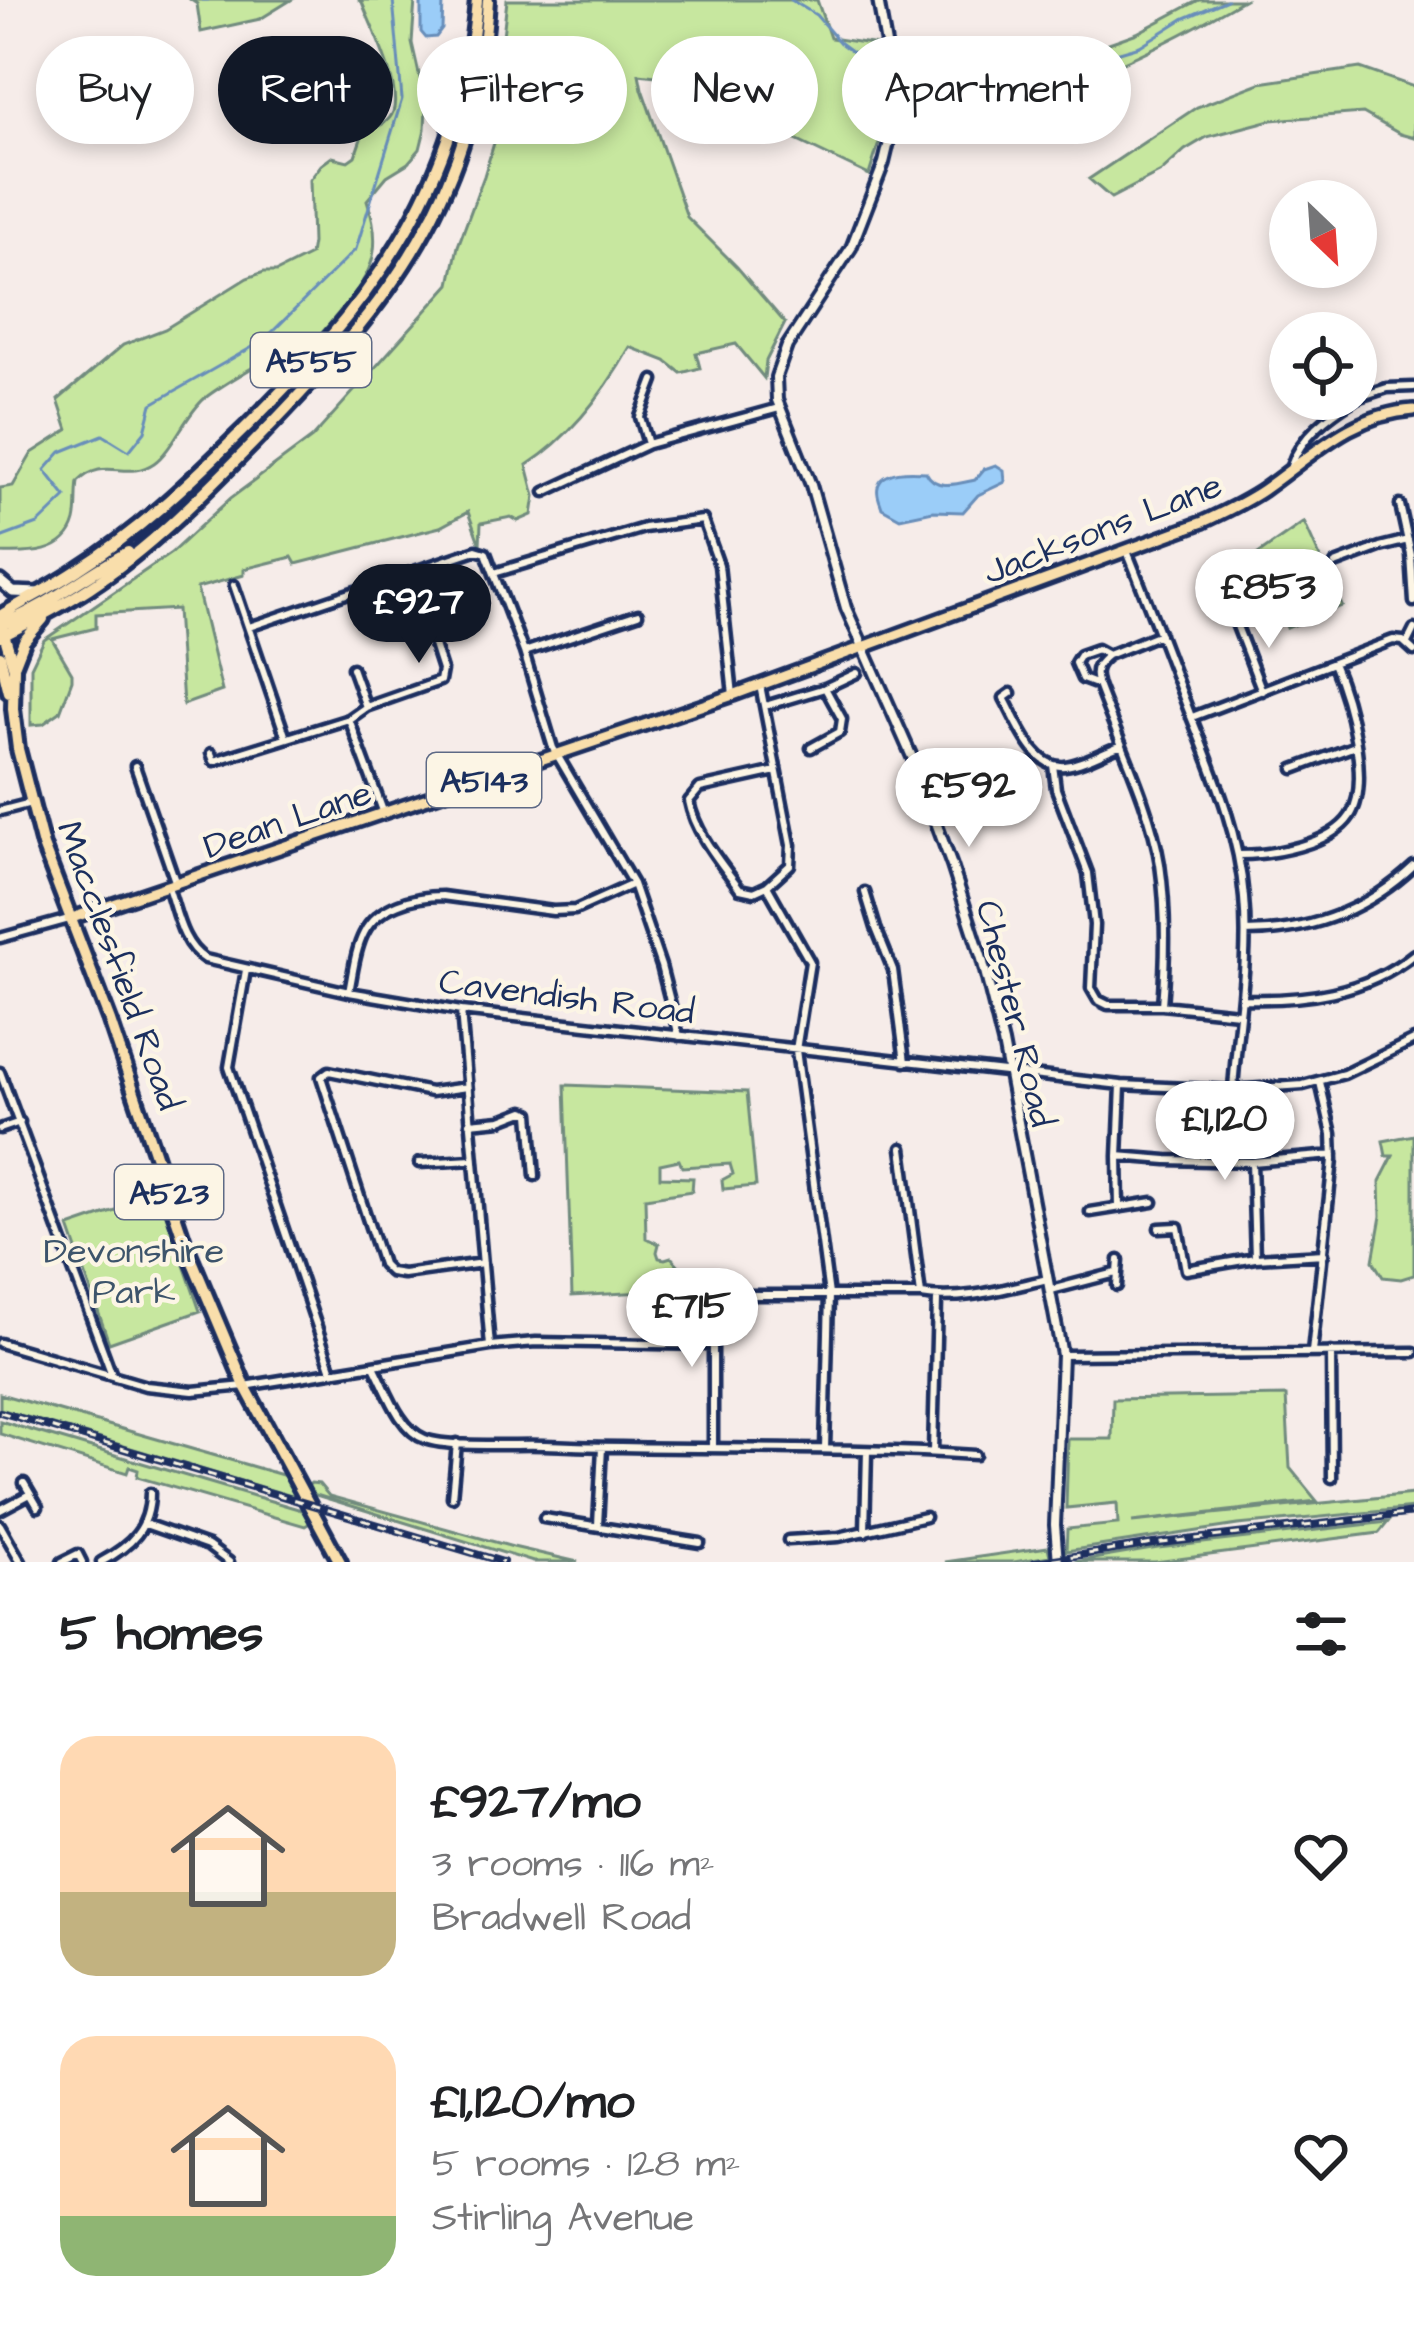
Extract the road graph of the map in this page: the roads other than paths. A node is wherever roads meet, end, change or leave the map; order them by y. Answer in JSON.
{"nodes":[{"id":1,"x":477,"y":0,"type":"edge"},
{"id":2,"x":488,"y":0,"type":"edge"},
{"id":3,"x":878,"y":0,"type":"edge"},
{"id":4,"x":653,"y":380,"type":"dead end"},
{"id":5,"x":1414,"y":387,"type":"edge"},
{"id":6,"x":1377,"y":391,"type":"edge"},
{"id":7,"x":779,"y":408,"type":"junction"},
{"id":8,"x":1414,"y":410,"type":"edge"},
{"id":9,"x":1326,"y":420,"type":"edge"},
{"id":10,"x":647,"y":444,"type":"junction"},
{"id":11,"x":1290,"y":469,"type":"junction"},
{"id":12,"x":545,"y":492,"type":"dead end"},
{"id":13,"x":1400,"y":505,"type":"dead end"},
{"id":14,"x":1408,"y":540,"type":"junction"},
{"id":15,"x":147,"y":542,"type":"junction"},
{"id":16,"x":1126,"y":549,"type":"junction"},
{"id":17,"x":1335,"y":564,"type":"dead end"},
{"id":18,"x":411,"y":573,"type":"junction"},
{"id":19,"x":494,"y":573,"type":"junction"},
{"id":20,"x":0,"y":581,"type":"edge"},
{"id":21,"x":234,"y":585,"type":"dead end"},
{"id":22,"x":39,"y":593,"type":"junction"},
{"id":23,"x":1414,"y":602,"type":"edge"},
{"id":24,"x":1240,"y":604,"type":"dead end"},
{"id":25,"x":49,"y":612,"type":"junction"},
{"id":26,"x":638,"y":614,"type":"dead end"},
{"id":27,"x":1,"y":627,"type":"edge"},
{"id":28,"x":249,"y":627,"type":"junction"},
{"id":29,"x":1414,"y":629,"type":"edge"},
{"id":30,"x":1160,"y":634,"type":"junction"},
{"id":31,"x":1407,"y":643,"type":"junction"},
{"id":32,"x":862,"y":648,"type":"junction"},
{"id":33,"x":1414,"y":651,"type":"edge"},
{"id":34,"x":524,"y":652,"type":"junction"},
{"id":35,"x":1108,"y":655,"type":"junction"},
{"id":36,"x":0,"y":656,"type":"edge"},
{"id":37,"x":1333,"y":663,"type":"junction"},
{"id":38,"x":14,"y":668,"type":"junction"},
{"id":39,"x":352,"y":668,"type":"dead end"},
{"id":40,"x":856,"y":673,"type":"dead end"},
{"id":41,"x":760,"y":685,"type":"junction"},
{"id":42,"x":1098,"y":685,"type":"junction"},
{"id":43,"x":0,"y":686,"type":"edge"},
{"id":44,"x":825,"y":688,"type":"junction"},
{"id":45,"x":1262,"y":691,"type":"junction"},
{"id":46,"x":733,"y":695,"type":"junction"},
{"id":47,"x":1004,"y":697,"type":"dead end"},
{"id":48,"x":11,"y":705,"type":"junction"},
{"id":49,"x":765,"y":706,"type":"junction"},
{"id":50,"x":366,"y":707,"type":"junction"},
{"id":51,"x":1192,"y":717,"type":"junction"},
{"id":52,"x":350,"y":719,"type":"junction"},
{"id":53,"x":286,"y":738,"type":"junction"},
{"id":54,"x":1120,"y":746,"type":"junction"},
{"id":55,"x":1355,"y":746,"type":"junction"},
{"id":56,"x":811,"y":748,"type":"dead end"},
{"id":57,"x":211,"y":753,"type":"dead end"},
{"id":58,"x":557,"y":755,"type":"junction"},
{"id":59,"x":1053,"y":765,"type":"junction"},
{"id":60,"x":135,"y":766,"type":"dead end"},
{"id":61,"x":1294,"y":769,"type":"dead end"},
{"id":62,"x":776,"y":771,"type":"junction"},
{"id":63,"x":32,"y":802,"type":"junction"},
{"id":64,"x":0,"y":811,"type":"edge"},
{"id":65,"x":384,"y":814,"type":"junction"},
{"id":66,"x":1239,"y":855,"type":"junction"},
{"id":67,"x":1414,"y":866,"type":"edge"},
{"id":68,"x":633,"y":884,"type":"junction"},
{"id":69,"x":172,"y":886,"type":"junction"},
{"id":70,"x":767,"y":886,"type":"junction"},
{"id":71,"x":865,"y":892,"type":"dead end"},
{"id":72,"x":69,"y":919,"type":"junction"},
{"id":73,"x":1246,"y":932,"type":"junction"},
{"id":74,"x":0,"y":938,"type":"edge"},
{"id":75,"x":1414,"y":954,"type":"edge"},
{"id":76,"x":246,"y":970,"type":"junction"},
{"id":77,"x":350,"y":992,"type":"junction"},
{"id":78,"x":1240,"y":999,"type":"junction"},
{"id":79,"x":1162,"y":1005,"type":"junction"},
{"id":80,"x":461,"y":1010,"type":"junction"},
{"id":81,"x":1238,"y":1013,"type":"junction"},
{"id":82,"x":679,"y":1036,"type":"junction"},
{"id":83,"x":1414,"y":1040,"type":"edge"},
{"id":84,"x":796,"y":1050,"type":"junction"},
{"id":85,"x":905,"y":1062,"type":"junction"},
{"id":86,"x":0,"y":1072,"type":"edge"},
{"id":87,"x":1010,"y":1075,"type":"junction"},
{"id":88,"x":1320,"y":1082,"type":"junction"},
{"id":89,"x":1121,"y":1085,"type":"junction"},
{"id":90,"x":467,"y":1087,"type":"junction"},
{"id":91,"x":1233,"y":1090,"type":"junction"},
{"id":92,"x":20,"y":1122,"type":"junction"},
{"id":93,"x":470,"y":1123,"type":"junction"},
{"id":94,"x":0,"y":1129,"type":"edge"},
{"id":95,"x":902,"y":1148,"type":"dead end"},
{"id":96,"x":1333,"y":1155,"type":"junction"},
{"id":97,"x":1118,"y":1156,"type":"junction"},
{"id":98,"x":473,"y":1160,"type":"junction"},
{"id":99,"x":1252,"y":1162,"type":"junction"},
{"id":100,"x":419,"y":1163,"type":"dead end"},
{"id":101,"x":535,"y":1176,"type":"dead end"},
{"id":102,"x":1153,"y":1202,"type":"dead end"},
{"id":103,"x":1119,"y":1208,"type":"junction"},
{"id":104,"x":1090,"y":1213,"type":"dead end"},
{"id":105,"x":1159,"y":1228,"type":"dead end"},
{"id":106,"x":1324,"y":1254,"type":"junction"},
{"id":107,"x":1255,"y":1258,"type":"junction"},
{"id":108,"x":1119,"y":1261,"type":"dead end"},
{"id":109,"x":483,"y":1263,"type":"junction"},
{"id":110,"x":1116,"y":1273,"type":"junction"},
{"id":111,"x":1048,"y":1280,"type":"junction"},
{"id":112,"x":1117,"y":1286,"type":"dead end"},
{"id":113,"x":1051,"y":1290,"type":"junction"},
{"id":114,"x":829,"y":1295,"type":"junction"},
{"id":115,"x":921,"y":1295,"type":"junction"},
{"id":116,"x":937,"y":1298,"type":"junction"},
{"id":117,"x":0,"y":1342,"type":"edge"},
{"id":118,"x":490,"y":1346,"type":"junction"},
{"id":119,"x":712,"y":1346,"type":"junction"},
{"id":120,"x":1312,"y":1352,"type":"junction"},
{"id":121,"x":1331,"y":1352,"type":"junction"},
{"id":122,"x":1414,"y":1352,"type":"edge"},
{"id":123,"x":1061,"y":1355,"type":"junction"},
{"id":124,"x":374,"y":1366,"type":"junction"},
{"id":125,"x":332,"y":1371,"type":"junction"},
{"id":126,"x":112,"y":1376,"type":"junction"},
{"id":127,"x":245,"y":1386,"type":"junction"},
{"id":128,"x":457,"y":1443,"type":"junction"},
{"id":129,"x":713,"y":1446,"type":"junction"},
{"id":130,"x":602,"y":1448,"type":"junction"},
{"id":131,"x":825,"y":1449,"type":"junction"},
{"id":132,"x":867,"y":1451,"type":"junction"},
{"id":133,"x":934,"y":1452,"type":"junction"},
{"id":134,"x":975,"y":1455,"type":"dead end"},
{"id":135,"x":1332,"y":1478,"type":"dead end"},
{"id":136,"x":24,"y":1483,"type":"dead end"},
{"id":137,"x":149,"y":1493,"type":"dead end"},
{"id":138,"x":30,"y":1494,"type":"junction"},
{"id":139,"x":452,"y":1497,"type":"dead end"},
{"id":140,"x":38,"y":1507,"type":"dead end"},
{"id":141,"x":0,"y":1510,"type":"edge"},
{"id":142,"x":925,"y":1517,"type":"dead end"},
{"id":143,"x":544,"y":1518,"type":"dead end"},
{"id":144,"x":145,"y":1524,"type":"junction"},
{"id":145,"x":0,"y":1525,"type":"edge"},
{"id":146,"x":598,"y":1525,"type":"junction"},
{"id":147,"x":865,"y":1532,"type":"junction"},
{"id":148,"x":788,"y":1540,"type":"dead end"},
{"id":149,"x":9,"y":1542,"type":"junction"},
{"id":150,"x":700,"y":1543,"type":"dead end"},
{"id":151,"x":0,"y":1547,"type":"edge"},
{"id":152,"x":104,"y":1561,"type":"edge"},
{"id":153,"x":21,"y":1562,"type":"edge"},
{"id":154,"x":62,"y":1562,"type":"edge"},
{"id":155,"x":82,"y":1562,"type":"edge"},
{"id":156,"x":229,"y":1562,"type":"edge"},
{"id":157,"x":340,"y":1562,"type":"edge"},
{"id":158,"x":1058,"y":1562,"type":"edge"}],
"edges":[{"from":1,"to":22,"type":"highway","number":"A555"},
{"from":2,"to":15,"type":"highway","number":"A555"},
{"from":3,"to":7,"type":"street","name":"Chester Road"},
{"from":4,"to":10,"type":"street"},
{"from":5,"to":6,"type":"street"},
{"from":7,"to":10,"type":"street"},
{"from":7,"to":32,"type":"street","name":"Chester Road"},
{"from":8,"to":11,"type":"main road","name":"Jacksons Lane","number":"A5143"},
{"from":9,"to":11,"type":"street"},
{"from":10,"to":12,"type":"street"},
{"from":11,"to":16,"type":"main road","name":"Jacksons Lane","number":"A5143"},
{"from":13,"to":14,"type":"street"},
{"from":14,"to":17,"type":"street"},
{"from":14,"to":23,"type":"street"},
{"from":15,"to":25,"type":"highway","number":"A555"},
{"from":15,"to":27,"type":"highway"},
{"from":16,"to":30,"type":"street"},
{"from":16,"to":32,"type":"main road","name":"Jacksons Lane","number":"A5143"},
{"from":18,"to":19,"type":"street"},
{"from":18,"to":28,"type":"street"},
{"from":18,"to":50,"type":"street"},
{"from":19,"to":34,"type":"street"},
{"from":19,"to":46,"type":"street"},
{"from":20,"to":22,"type":"main road"},
{"from":21,"to":28,"type":"street"},
{"from":22,"to":27,"type":"highway","number":"A555"},
{"from":24,"to":45,"type":"street"},
{"from":25,"to":27,"type":"highway","number":"A555"},
{"from":25,"to":38,"type":"highway"},
{"from":26,"to":34,"type":"street"},
{"from":27,"to":38,"type":"highway","name":"Macclesfield Road","number":"A523"},
{"from":28,"to":53,"type":"street"},
{"from":29,"to":31,"type":"street"},
{"from":30,"to":35,"type":"street"},
{"from":30,"to":51,"type":"street"},
{"from":31,"to":33,"type":"street"},
{"from":31,"to":37,"type":"street"},
{"from":32,"to":41,"type":"main road","name":"Dean Lane","number":"A5143"},
{"from":32,"to":87,"type":"street","name":"Chester Road"},
{"from":34,"to":58,"type":"street"},
{"from":35,"to":42,"type":"street"},
{"from":35,"to":42,"type":"street"},
{"from":36,"to":48,"type":"highway"},
{"from":37,"to":45,"type":"street"},
{"from":37,"to":55,"type":"street"},
{"from":38,"to":48,"type":"highway","name":"Macclesfield Road","number":"A523"},
{"from":39,"to":50,"type":"street"},
{"from":40,"to":44,"type":"street"},
{"from":41,"to":46,"type":"main road","name":"Dean Lane","number":"A5143"},
{"from":41,"to":49,"type":"street"},
{"from":42,"to":54,"type":"street"},
{"from":43,"to":48,"type":"highway","name":"Macclesfield Road","number":"A523"},
{"from":44,"to":49,"type":"street"},
{"from":44,"to":56,"type":"street"},
{"from":45,"to":51,"type":"street"},
{"from":46,"to":58,"type":"main road","name":"Dean Lane","number":"A5143"},
{"from":47,"to":59,"type":"street"},
{"from":48,"to":63,"type":"highway","name":"Macclesfield Road","number":"A523"},
{"from":49,"to":62,"type":"street"},
{"from":50,"to":52,"type":"street"},
{"from":51,"to":66,"type":"street"},
{"from":52,"to":53,"type":"street"},
{"from":52,"to":65,"type":"street"},
{"from":53,"to":57,"type":"street"},
{"from":54,"to":59,"type":"street"},
{"from":54,"to":79,"type":"street"},
{"from":55,"to":61,"type":"street"},
{"from":55,"to":66,"type":"street"},
{"from":58,"to":65,"type":"main road","name":"Dean Lane","number":"A5143"},
{"from":58,"to":68,"type":"street"},
{"from":59,"to":79,"type":"street"},
{"from":60,"to":69,"type":"street","name":"Cavendish Road"},
{"from":62,"to":70,"type":"street"},
{"from":62,"to":70,"type":"street"},
{"from":63,"to":64,"type":"street"},
{"from":63,"to":72,"type":"highway","name":"Macclesfield Road","number":"A523"},
{"from":65,"to":69,"type":"main road","name":"Dean Lane","number":"A5143"},
{"from":66,"to":73,"type":"street"},
{"from":67,"to":73,"type":"street"},
{"from":68,"to":77,"type":"street"},
{"from":68,"to":82,"type":"street"},
{"from":69,"to":72,"type":"main road","name":"Dean Lane","number":"A5143"},
{"from":69,"to":76,"type":"street","name":"Cavendish Road"},
{"from":70,"to":84,"type":"street"},
{"from":71,"to":85,"type":"street"},
{"from":72,"to":74,"type":"street"},
{"from":72,"to":127,"type":"highway","name":"Macclesfield Road","number":"A523"},
{"from":73,"to":78,"type":"street"},
{"from":75,"to":78,"type":"street"},
{"from":76,"to":77,"type":"street","name":"Cavendish Road"},
{"from":76,"to":125,"type":"street"},
{"from":77,"to":80,"type":"street","name":"Cavendish Road"},
{"from":78,"to":81,"type":"street"},
{"from":79,"to":81,"type":"street"},
{"from":80,"to":82,"type":"street","name":"Cavendish Road"},
{"from":80,"to":90,"type":"street"},
{"from":81,"to":91,"type":"street"},
{"from":82,"to":84,"type":"street","name":"Cavendish Road"},
{"from":83,"to":88,"type":"street","name":"Cavendish Road"},
{"from":84,"to":85,"type":"street","name":"Cavendish Road"},
{"from":84,"to":114,"type":"street"},
{"from":85,"to":87,"type":"street","name":"Cavendish Road"},
{"from":86,"to":92,"type":"street"},
{"from":87,"to":89,"type":"street","name":"Cavendish Road"},
{"from":87,"to":111,"type":"street","name":"Chester Road"},
{"from":88,"to":91,"type":"street","name":"Cavendish Road"},
{"from":88,"to":96,"type":"street"},
{"from":89,"to":91,"type":"street","name":"Cavendish Road"},
{"from":89,"to":97,"type":"street"},
{"from":90,"to":93,"type":"street"},
{"from":90,"to":109,"type":"street"},
{"from":92,"to":94,"type":"street"},
{"from":92,"to":126,"type":"street"},
{"from":93,"to":98,"type":"street"},
{"from":93,"to":101,"type":"street"},
{"from":95,"to":115,"type":"street"},
{"from":96,"to":99,"type":"street"},
{"from":96,"to":106,"type":"street"},
{"from":97,"to":99,"type":"street"},
{"from":97,"to":103,"type":"street"},
{"from":98,"to":100,"type":"street"},
{"from":98,"to":109,"type":"street"},
{"from":99,"to":107,"type":"street"},
{"from":102,"to":103,"type":"street"},
{"from":103,"to":104,"type":"street"},
{"from":105,"to":107,"type":"street"},
{"from":106,"to":107,"type":"street"},
{"from":106,"to":120,"type":"street"},
{"from":108,"to":110,"type":"street"},
{"from":109,"to":118,"type":"street"},
{"from":110,"to":112,"type":"street"},
{"from":110,"to":113,"type":"street"},
{"from":111,"to":113,"type":"street","name":"Chester Road"},
{"from":111,"to":116,"type":"street"},
{"from":113,"to":123,"type":"street","name":"Chester Road"},
{"from":114,"to":115,"type":"street"},
{"from":114,"to":119,"type":"street"},
{"from":114,"to":131,"type":"street"},
{"from":115,"to":116,"type":"street"},
{"from":116,"to":133,"type":"street"},
{"from":117,"to":126,"type":"street"},
{"from":118,"to":119,"type":"street"},
{"from":118,"to":124,"type":"street"},
{"from":119,"to":129,"type":"street"},
{"from":120,"to":121,"type":"street"},
{"from":120,"to":123,"type":"street"},
{"from":121,"to":122,"type":"street"},
{"from":121,"to":135,"type":"street"},
{"from":123,"to":158,"type":"street","name":"Chester Road"},
{"from":124,"to":125,"type":"street"},
{"from":124,"to":128,"type":"street"},
{"from":125,"to":127,"type":"street"},
{"from":126,"to":127,"type":"street"},
{"from":127,"to":157,"type":"highway","name":"Macclesfield Road","number":"A523"},
{"from":128,"to":130,"type":"street"},
{"from":128,"to":139,"type":"street"},
{"from":129,"to":130,"type":"street"},
{"from":129,"to":131,"type":"street"},
{"from":130,"to":146,"type":"street"},
{"from":131,"to":132,"type":"street"},
{"from":132,"to":133,"type":"street"},
{"from":132,"to":147,"type":"street"},
{"from":133,"to":134,"type":"street"},
{"from":136,"to":138,"type":"street"},
{"from":137,"to":144,"type":"street"},
{"from":138,"to":140,"type":"street"},
{"from":138,"to":141,"type":"street"},
{"from":142,"to":147,"type":"street"},
{"from":143,"to":146,"type":"street"},
{"from":144,"to":152,"type":"street"},
{"from":144,"to":156,"type":"street"},
{"from":145,"to":149,"type":"street"},
{"from":146,"to":150,"type":"street"},
{"from":147,"to":148,"type":"street"},
{"from":149,"to":151,"type":"street"},
{"from":149,"to":153,"type":"street"},
{"from":154,"to":155,"type":"street"}]}
